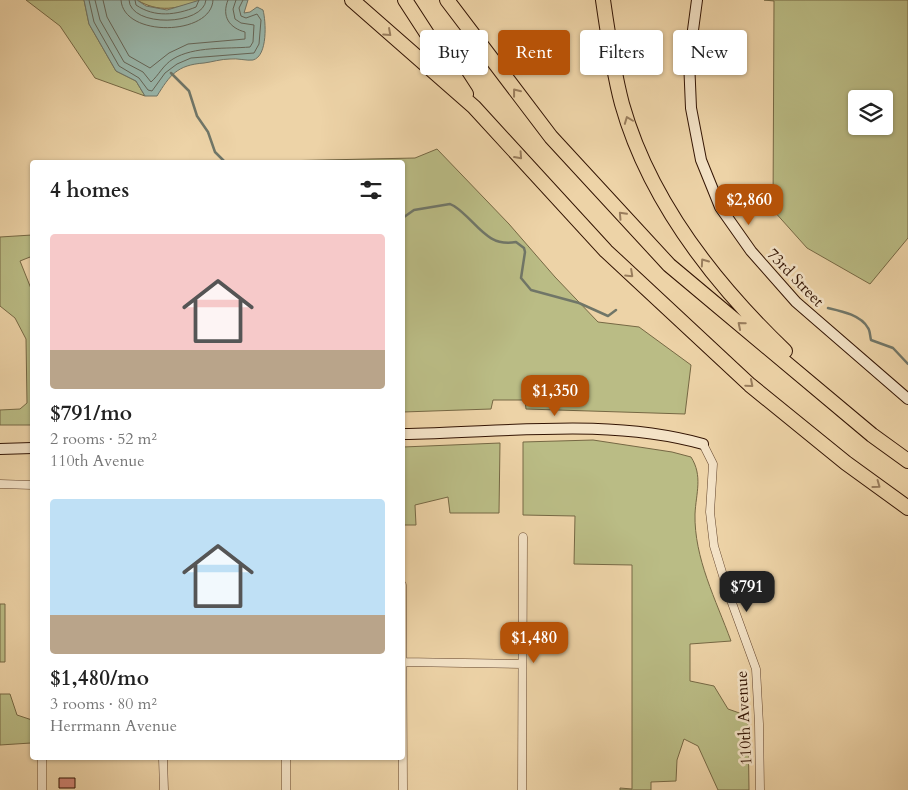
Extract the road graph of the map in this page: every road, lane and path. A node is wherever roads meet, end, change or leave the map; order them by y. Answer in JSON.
{"nodes":[{"id":1,"x":352,"y":0,"type":"edge"},
{"id":2,"x":404,"y":0,"type":"edge"},
{"id":3,"x":447,"y":0,"type":"edge"},
{"id":4,"x":603,"y":0,"type":"edge"},
{"id":5,"x":697,"y":0,"type":"edge"},
{"id":6,"x":474,"y":107,"type":"junction"},
{"id":7,"x":908,"y":399,"type":"edge"},
{"id":8,"x":405,"y":434,"type":"edge"},
{"id":9,"x":872,"y":435,"type":"junction"},
{"id":10,"x":704,"y":444,"type":"joint"},
{"id":11,"x":30,"y":448,"type":"edge"},
{"id":12,"x":0,"y":449,"type":"edge"},
{"id":13,"x":908,"y":462,"type":"edge"},
{"id":14,"x":0,"y":484,"type":"edge"},
{"id":15,"x":30,"y":485,"type":"edge"},
{"id":16,"x":908,"y":508,"type":"edge"},
{"id":17,"x":523,"y":537,"type":"dead end"},
{"id":18,"x":405,"y":662,"type":"edge"},
{"id":19,"x":522,"y":664,"type":"junction"},
{"id":20,"x":42,"y":760,"type":"edge"},
{"id":21,"x":163,"y":760,"type":"edge"},
{"id":22,"x":286,"y":760,"type":"edge"},
{"id":23,"x":403,"y":760,"type":"edge"},
{"id":24,"x":42,"y":790,"type":"edge"},
{"id":25,"x":164,"y":790,"type":"edge"},
{"id":26,"x":286,"y":790,"type":"edge"},
{"id":27,"x":403,"y":790,"type":"edge"},
{"id":28,"x":522,"y":790,"type":"edge"},
{"id":29,"x":760,"y":790,"type":"edge"}],
"edges":[{"from":1,"to":6,"type":"highway","one_way":true},
{"from":2,"to":6,"type":"highway"},
{"from":9,"to":3,"type":"highway","one_way":true},
{"from":9,"to":4,"type":"highway","one_way":true},
{"from":5,"to":7,"type":"main road","name":"73rd Street"},
{"from":6,"to":16,"type":"highway","one_way":true},
{"from":8,"to":10,"type":"main road"},
{"from":9,"to":13,"type":"highway"},
{"from":10,"to":29,"type":"street","name":"110th Avenue"},
{"from":11,"to":12,"type":"main road"},
{"from":14,"to":15,"type":"street"},
{"from":17,"to":19,"type":"street"},
{"from":18,"to":19,"type":"street"},
{"from":19,"to":28,"type":"street"},
{"from":20,"to":24,"type":"street"},
{"from":21,"to":25,"type":"street"},
{"from":22,"to":26,"type":"street"},
{"from":23,"to":27,"type":"street"}]}
